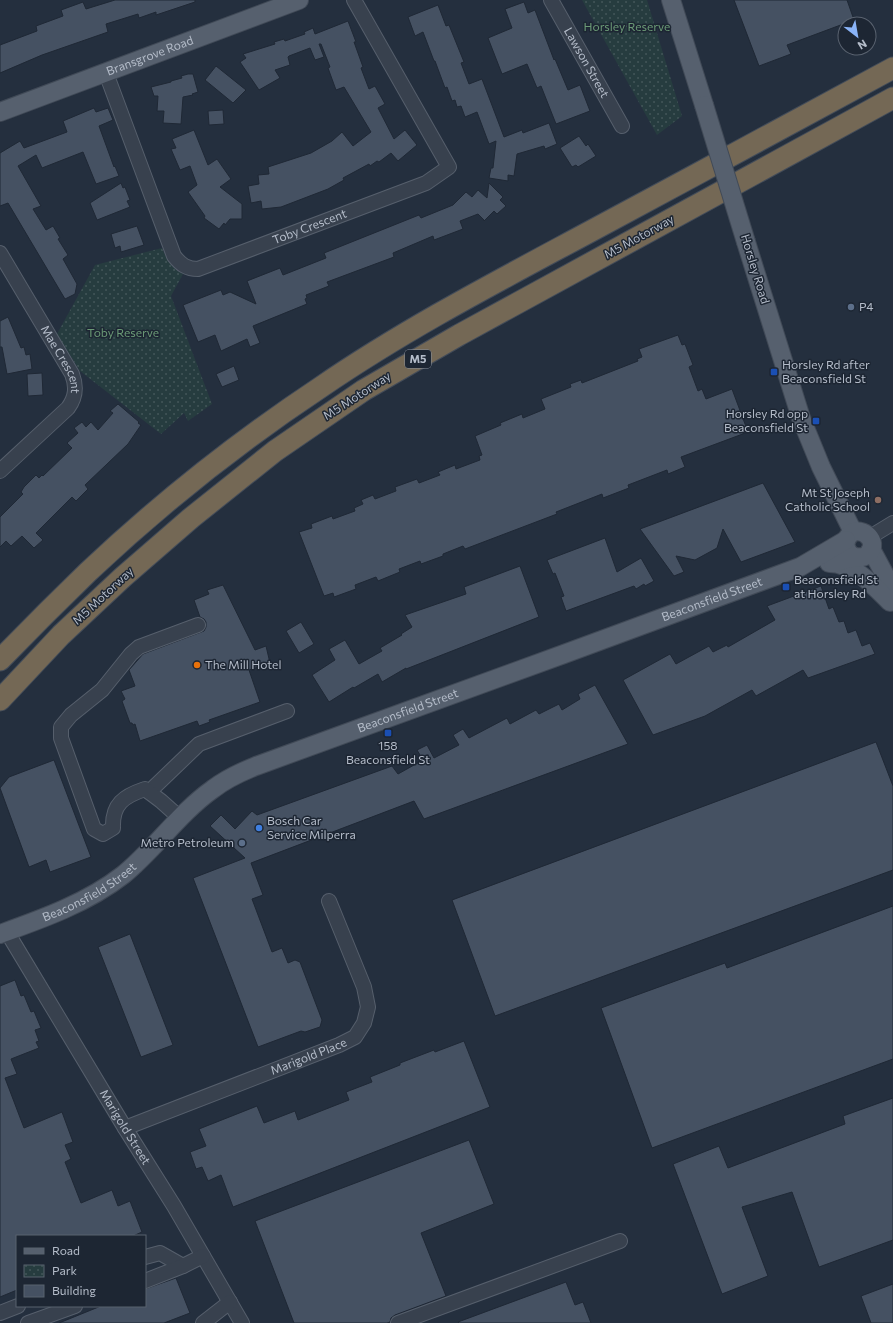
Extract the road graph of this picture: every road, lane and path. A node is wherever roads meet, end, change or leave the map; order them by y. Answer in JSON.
{"nodes":[{"id":1,"x":299,"y":0,"type":"edge"},
{"id":2,"x":354,"y":0,"type":"edge"},
{"id":3,"x":551,"y":0,"type":"edge"},
{"id":4,"x":671,"y":0,"type":"edge"},
{"id":5,"x":893,"y":68,"type":"edge"},
{"id":6,"x":106,"y":73,"type":"junction"},
{"id":7,"x":893,"y":98,"type":"edge"},
{"id":8,"x":0,"y":112,"type":"edge"},
{"id":9,"x":622,"y":126,"type":"dead end"},
{"id":10,"x":0,"y":253,"type":"edge"},
{"id":11,"x":0,"y":471,"type":"edge"},
{"id":12,"x":893,"y":523,"type":"edge"},
{"id":13,"x":849,"y":536,"type":"junction"},
{"id":14,"x":864,"y":550,"type":"junction"},
{"id":15,"x":833,"y":563,"type":"junction"},
{"id":16,"x":800,"y":567,"type":"junction"},
{"id":17,"x":892,"y":599,"type":"edge"},
{"id":18,"x":198,"y":624,"type":"dead end"},
{"id":19,"x":0,"y":660,"type":"edge"},
{"id":20,"x":0,"y":700,"type":"edge"},
{"id":21,"x":287,"y":711,"type":"dead end"},
{"id":22,"x":148,"y":792,"type":"junction"},
{"id":23,"x":180,"y":818,"type":"junction"},
{"id":24,"x":330,"y":901,"type":"dead end"},
{"id":25,"x":4,"y":933,"type":"edge"},
{"id":26,"x":125,"y":1128,"type":"junction"},
{"id":27,"x":620,"y":1241,"type":"dead end"},
{"id":28,"x":203,"y":1256,"type":"junction"},
{"id":29,"x":146,"y":1257,"type":"edge"},
{"id":30,"x":183,"y":1266,"type":"junction"},
{"id":31,"x":146,"y":1281,"type":"edge"},
{"id":32,"x":230,"y":1302,"type":"junction"},
{"id":33,"x":16,"y":1307,"type":"edge"},
{"id":34,"x":72,"y":1307,"type":"edge"},
{"id":35,"x":0,"y":1313,"type":"edge"},
{"id":36,"x":28,"y":1323,"type":"edge"},
{"id":37,"x":203,"y":1323,"type":"edge"},
{"id":38,"x":242,"y":1323,"type":"edge"},
{"id":39,"x":398,"y":1323,"type":"edge"}],
"edges":[{"from":1,"to":6,"type":"main road","name":"Bransgrove Road"},
{"from":2,"to":6,"type":"street","name":"Toby Crescent"},
{"from":3,"to":9,"type":"street","name":"Lawson Street"},
{"from":4,"to":13,"type":"main road","name":"Horsley Road","bridge":true},
{"from":5,"to":19,"type":"highway","number":"M5"},
{"from":6,"to":8,"type":"main road","name":"Bransgrove Road"},
{"from":7,"to":20,"type":"highway","name":"M5 Motorway","number":"M5"},
{"from":10,"to":11,"type":"street","name":"Mae Crescent"},
{"from":12,"to":14,"type":"street"},
{"from":13,"to":14,"type":"main road","name":"Horsley Road"},
{"from":13,"to":14,"type":"main road"},
{"from":13,"to":16,"type":"main road","name":"Beaconsfield Street"},
{"from":14,"to":15,"type":"main road"},
{"from":14,"to":17,"type":"main road"},
{"from":15,"to":16,"type":"main road"},
{"from":15,"to":17,"type":"main road"},
{"from":16,"to":23,"type":"main road","name":"Beaconsfield Street"},
{"from":18,"to":22,"type":"street"},
{"from":21,"to":22,"type":"street"},
{"from":22,"to":23,"type":"street"},
{"from":23,"to":25,"type":"main road","name":"Beaconsfield Street"},
{"from":24,"to":26,"type":"street","name":"Marigold Place"},
{"from":25,"to":26,"type":"street","name":"Marigold Street"},
{"from":26,"to":28,"type":"street","name":"Marigold Street"},
{"from":27,"to":39,"type":"street"},
{"from":28,"to":30,"type":"street"},
{"from":28,"to":32,"type":"street","name":"Marigold Street"},
{"from":29,"to":30,"type":"street"},
{"from":30,"to":31,"type":"street"},
{"from":32,"to":37,"type":"street"},
{"from":32,"to":38,"type":"street","name":"Marigold Street"},
{"from":33,"to":35,"type":"street"},
{"from":34,"to":36,"type":"street"}]}
